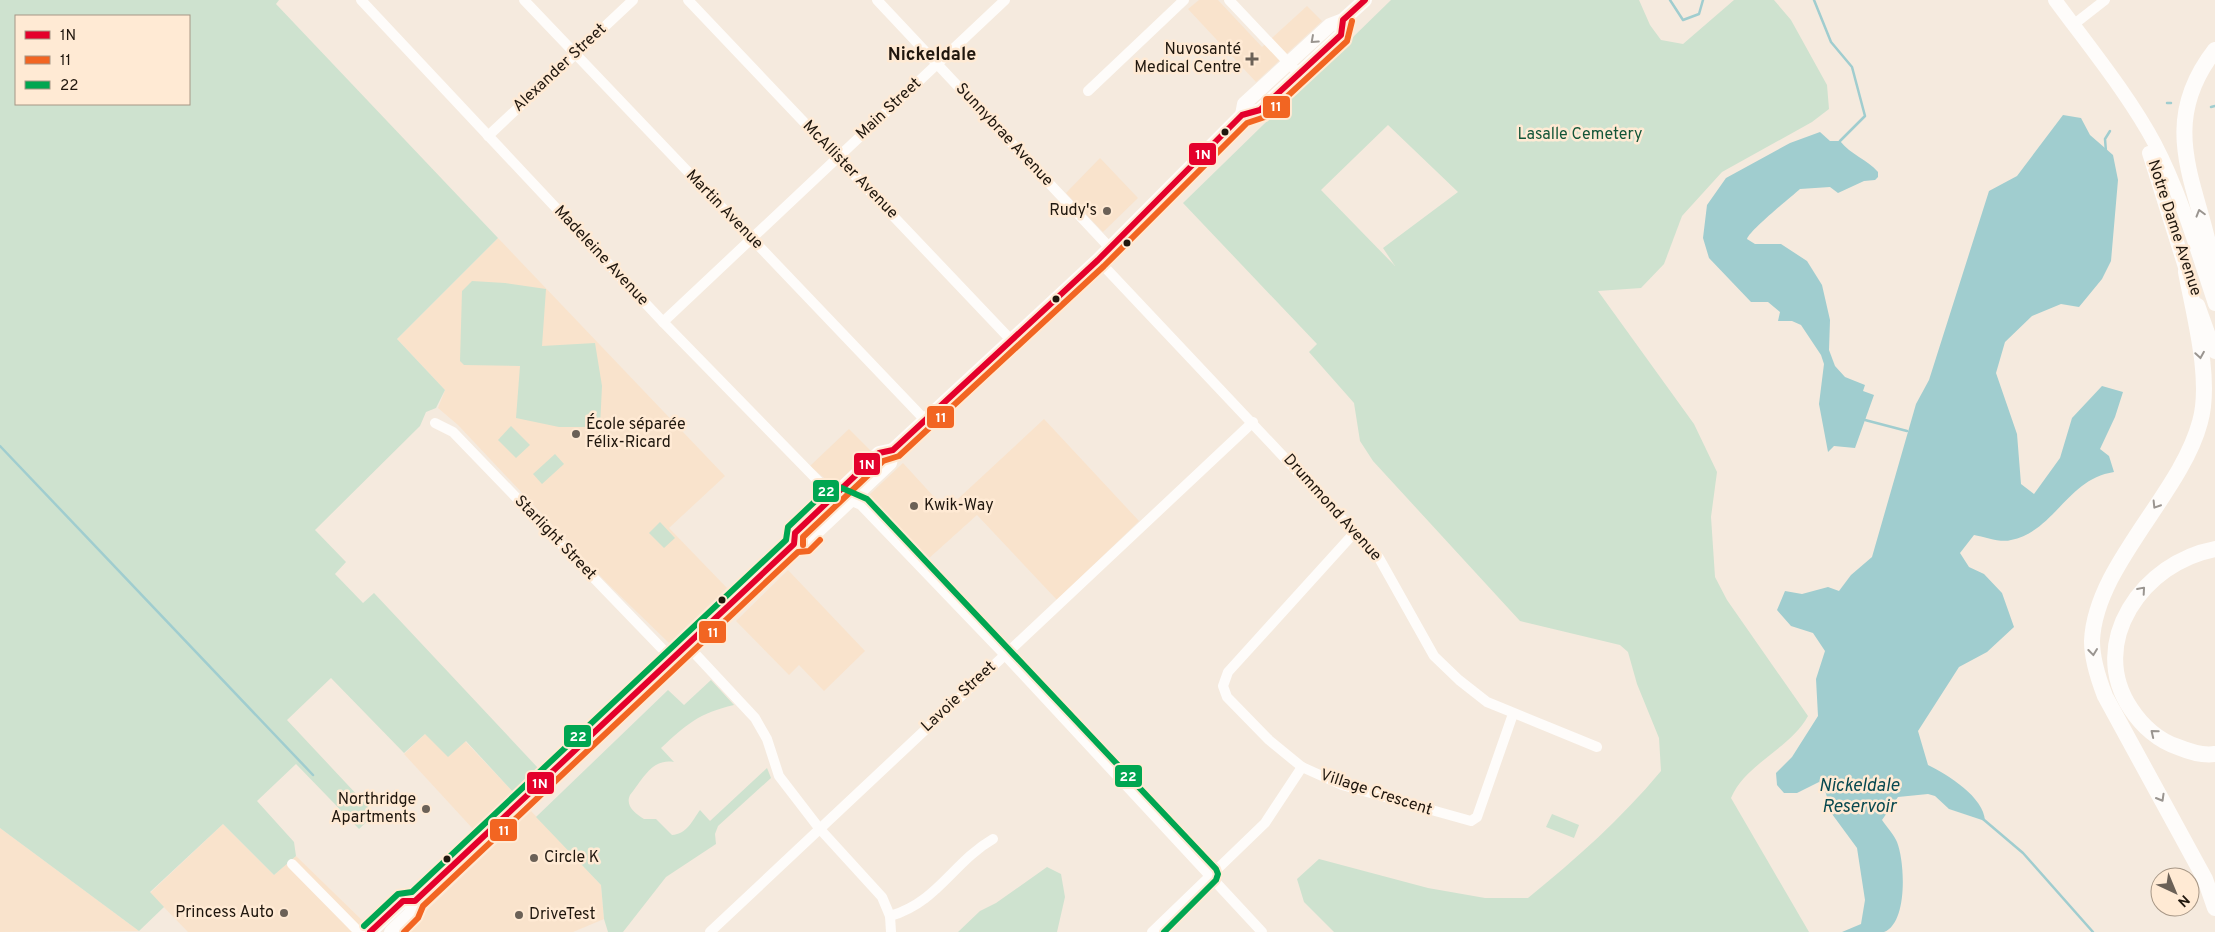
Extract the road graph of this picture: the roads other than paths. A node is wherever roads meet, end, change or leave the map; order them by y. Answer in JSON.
{"nodes":[{"id":1,"x":361,"y":0,"type":"edge"},
{"id":2,"x":524,"y":0,"type":"edge"},
{"id":3,"x":633,"y":0,"type":"edge"},
{"id":4,"x":688,"y":0,"type":"edge"},
{"id":5,"x":877,"y":0,"type":"edge"},
{"id":6,"x":1005,"y":0,"type":"edge"},
{"id":7,"x":1184,"y":0,"type":"edge"},
{"id":8,"x":1229,"y":0,"type":"edge"},
{"id":9,"x":1365,"y":0,"type":"edge"},
{"id":10,"x":2055,"y":0,"type":"edge"},
{"id":11,"x":2105,"y":0,"type":"edge"},
{"id":12,"x":1343,"y":20,"type":"junction"},
{"id":13,"x":2073,"y":25,"type":"junction"},
{"id":14,"x":2215,"y":50,"type":"edge"},
{"id":15,"x":575,"y":54,"type":"junction"},
{"id":16,"x":937,"y":64,"type":"junction"},
{"id":17,"x":1288,"y":64,"type":"junction"},
{"id":18,"x":1299,"y":74,"type":"junction"},
{"id":19,"x":1088,"y":91,"type":"dead end"},
{"id":20,"x":2130,"y":106,"type":"junction"},
{"id":21,"x":1242,"y":115,"type":"junction"},
{"id":22,"x":488,"y":136,"type":"junction"},
{"id":23,"x":838,"y":158,"type":"junction"},
{"id":24,"x":752,"y":239,"type":"junction"},
{"id":25,"x":1110,"y":248,"type":"junction"},
{"id":26,"x":1098,"y":260,"type":"junction"},
{"id":27,"x":2186,"y":272,"type":"junction"},
{"id":28,"x":2215,"y":278,"type":"edge"},
{"id":29,"x":2215,"y":304,"type":"edge"},
{"id":30,"x":663,"y":322,"type":"junction"},
{"id":31,"x":1012,"y":340,"type":"junction"},
{"id":32,"x":2215,"y":352,"type":"edge"},
{"id":33,"x":925,"y":420,"type":"junction"},
{"id":34,"x":1253,"y":422,"type":"junction"},
{"id":35,"x":434,"y":423,"type":"dead end"},
{"id":36,"x":893,"y":450,"type":"junction"},
{"id":37,"x":835,"y":494,"type":"junction"},
{"id":38,"x":850,"y":501,"type":"junction"},
{"id":39,"x":1355,"y":532,"type":"junction"},
{"id":40,"x":794,"y":544,"type":"junction"},
{"id":41,"x":2215,"y":549,"type":"edge"},
{"id":42,"x":686,"y":644,"type":"junction"},
{"id":43,"x":1004,"y":654,"type":"junction"},
{"id":44,"x":671,"y":658,"type":"junction"},
{"id":45,"x":1513,"y":714,"type":"junction"},
{"id":46,"x":1598,"y":747,"type":"dead end"},
{"id":47,"x":2215,"y":754,"type":"edge"},
{"id":48,"x":1302,"y":767,"type":"junction"},
{"id":49,"x":819,"y":828,"type":"junction"},
{"id":50,"x":993,"y":839,"type":"dead end"},
{"id":51,"x":292,"y":864,"type":"dead end"},
{"id":52,"x":1209,"y":874,"type":"junction"},
{"id":53,"x":415,"y":901,"type":"junction"},
{"id":54,"x":2215,"y":908,"type":"edge"},
{"id":55,"x":890,"y":916,"type":"junction"},
{"id":56,"x":715,"y":930,"type":"edge"},
{"id":57,"x":359,"y":932,"type":"edge"},
{"id":58,"x":370,"y":932,"type":"edge"},
{"id":59,"x":391,"y":932,"type":"edge"},
{"id":60,"x":890,"y":932,"type":"edge"},
{"id":61,"x":1152,"y":932,"type":"edge"},
{"id":62,"x":1262,"y":932,"type":"edge"}],
"edges":[{"from":1,"to":22,"type":"street","name":"Madeleine Avenue"},
{"from":2,"to":15,"type":"street","name":"Martin Avenue"},
{"from":3,"to":15,"type":"street","name":"Alexander Street"},
{"from":4,"to":23,"type":"street","name":"McAllister Avenue"},
{"from":5,"to":16,"type":"street","name":"Sunnybrae Avenue"},
{"from":6,"to":16,"type":"street","name":"Main Street"},
{"from":7,"to":19,"type":"street"},
{"from":8,"to":17,"type":"street"},
{"from":9,"to":12,"type":"main road"},
{"from":10,"to":13,"type":"main road","name":"Notre Dame Avenue"},
{"from":11,"to":13,"type":"street"},
{"from":12,"to":17,"type":"main road","one_way":true},
{"from":12,"to":18,"type":"main road"},
{"from":13,"to":20,"type":"main road","name":"Notre Dame Avenue"},
{"from":28,"to":14,"type":"highway","one_way":true},
{"from":15,"to":22,"type":"street","name":"Alexander Street"},
{"from":15,"to":24,"type":"street","name":"Martin Avenue"},
{"from":16,"to":23,"type":"street","name":"Main Street"},
{"from":16,"to":25,"type":"street","name":"Sunnybrae Avenue"},
{"from":17,"to":18,"type":"street"},
{"from":17,"to":21,"type":"main road"},
{"from":18,"to":21,"type":"main road"},
{"from":20,"to":27,"type":"main road","name":"Notre Dame Avenue"},
{"from":20,"to":29,"type":"main road","name":"Notre Dame Avenue"},
{"from":21,"to":25,"type":"main road"},
{"from":22,"to":30,"type":"street","name":"Madeleine Avenue"},
{"from":23,"to":24,"type":"street","name":"Main Street"},
{"from":23,"to":31,"type":"street","name":"McAllister Avenue"},
{"from":24,"to":30,"type":"street","name":"Main Street"},
{"from":24,"to":33,"type":"street","name":"Martin Avenue"},
{"from":25,"to":26,"type":"main road"},
{"from":26,"to":31,"type":"main road"},
{"from":26,"to":34,"type":"street","name":"Drummond Avenue"},
{"from":27,"to":32,"type":"main road","name":"Notre Dame Avenue"},
{"from":27,"to":54,"type":"highway","one_way":true},
{"from":30,"to":37,"type":"street","name":"Madeleine Avenue"},
{"from":31,"to":33,"type":"main road"},
{"from":33,"to":36,"type":"main road"},
{"from":34,"to":39,"type":"street","name":"Drummond Avenue"},
{"from":34,"to":43,"type":"street","name":"Lavoie Street"},
{"from":35,"to":44,"type":"street","name":"Starlight Street"},
{"from":36,"to":37,"type":"main road"},
{"from":36,"to":38,"type":"main road"},
{"from":37,"to":38,"type":"street","name":"Madeleine Avenue"},
{"from":37,"to":40,"type":"main road"},
{"from":38,"to":40,"type":"main road"},
{"from":38,"to":43,"type":"street","name":"Madeleine Avenue"},
{"from":39,"to":45,"type":"street","name":"Drummond Avenue"},
{"from":39,"to":48,"type":"street","name":"Village Crescent"},
{"from":40,"to":42,"type":"main road"},
{"from":47,"to":41,"type":"highway","one_way":true},
{"from":42,"to":44,"type":"main road"},
{"from":42,"to":49,"type":"street"},
{"from":43,"to":49,"type":"street","name":"Lavoie Street"},
{"from":43,"to":52,"type":"street","name":"Madeleine Avenue"},
{"from":44,"to":53,"type":"main road"},
{"from":45,"to":46,"type":"street","name":"Drummond Avenue"},
{"from":45,"to":48,"type":"street","name":"Village Crescent"},
{"from":48,"to":52,"type":"street"},
{"from":49,"to":55,"type":"street"},
{"from":49,"to":56,"type":"street","name":"Lavoie Street"},
{"from":50,"to":55,"type":"street"},
{"from":51,"to":57,"type":"street"},
{"from":52,"to":61,"type":"street"},
{"from":52,"to":62,"type":"street","name":"Madeleine Avenue"},
{"from":53,"to":58,"type":"main road"},
{"from":53,"to":59,"type":"main road"},
{"from":55,"to":60,"type":"street"}]}
